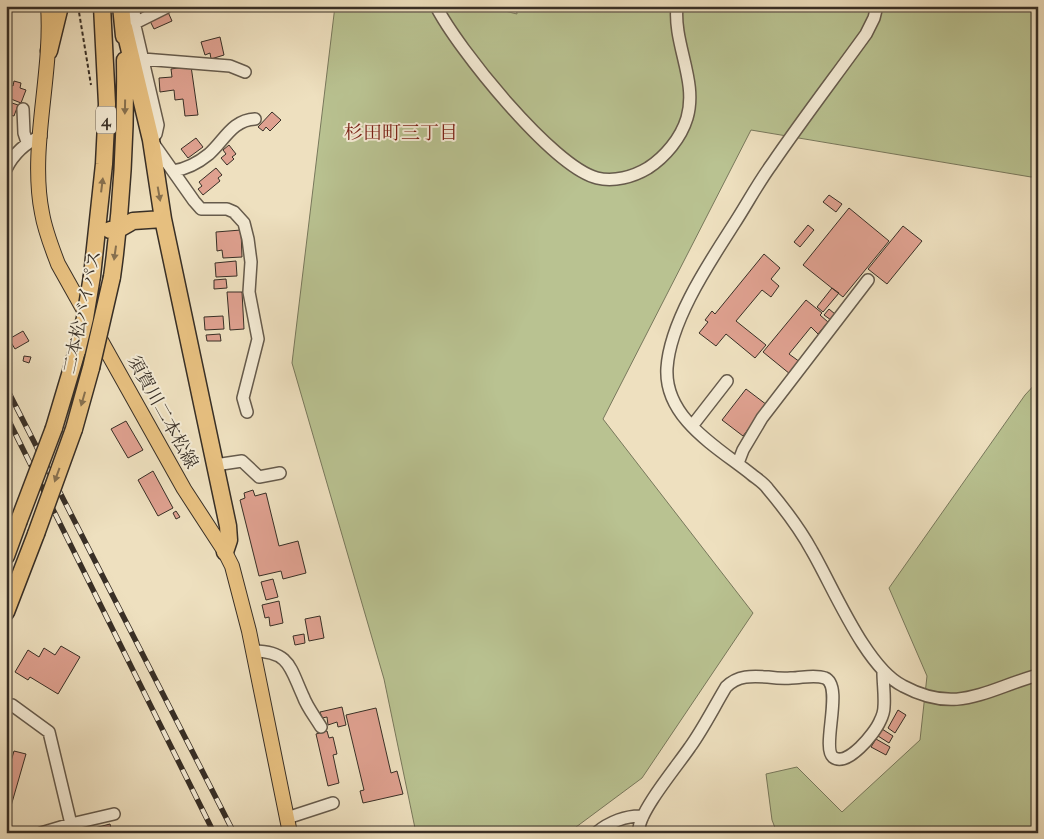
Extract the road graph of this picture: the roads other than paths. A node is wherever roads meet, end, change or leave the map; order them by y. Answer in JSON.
{"nodes":[{"id":1,"x":48,"y":6,"type":"edge"},
{"id":2,"x":60,"y":6,"type":"edge"},
{"id":3,"x":102,"y":6,"type":"edge"},
{"id":4,"x":121,"y":6,"type":"edge"},
{"id":5,"x":134,"y":6,"type":"edge"},
{"id":6,"x":436,"y":6,"type":"edge"},
{"id":7,"x":677,"y":6,"type":"edge"},
{"id":8,"x":877,"y":6,"type":"edge"},
{"id":9,"x":165,"y":8,"type":"dead end"},
{"id":10,"x":130,"y":25,"type":"junction"},
{"id":11,"x":49,"y":51,"type":"junction"},
{"id":12,"x":143,"y":59,"type":"junction"},
{"id":13,"x":245,"y":72,"type":"dead end"},
{"id":14,"x":23,"y":109,"type":"dead end"},
{"id":15,"x":255,"y":119,"type":"dead end"},
{"id":16,"x":40,"y":136,"type":"junction"},
{"id":17,"x":150,"y":140,"type":"junction"},
{"id":18,"x":27,"y":142,"type":"junction"},
{"id":19,"x":9,"y":164,"type":"edge"},
{"id":20,"x":173,"y":171,"type":"junction"},
{"id":21,"x":163,"y":219,"type":"junction"},
{"id":22,"x":119,"y":229,"type":"junction"},
{"id":23,"x":96,"y":233,"type":"junction"},
{"id":24,"x":868,"y":280,"type":"dead end"},
{"id":25,"x":728,"y":381,"type":"dead end"},
{"id":26,"x":247,"y":412,"type":"dead end"},
{"id":27,"x":692,"y":426,"type":"junction"},
{"id":28,"x":738,"y":463,"type":"junction"},
{"id":29,"x":215,"y":465,"type":"junction"},
{"id":30,"x":280,"y":473,"type":"dead end"},
{"id":31,"x":225,"y":552,"type":"junction"},
{"id":32,"x":6,"y":556,"type":"edge"},
{"id":33,"x":6,"y":612,"type":"edge"},
{"id":34,"x":253,"y":651,"type":"junction"},
{"id":35,"x":883,"y":672,"type":"junction"},
{"id":36,"x":1038,"y":675,"type":"edge"},
{"id":37,"x":12,"y":705,"type":"dead end"},
{"id":38,"x":321,"y":727,"type":"dead end"},
{"id":39,"x":333,"y":803,"type":"dead end"},
{"id":40,"x":114,"y":814,"type":"dead end"},
{"id":41,"x":643,"y":816,"type":"junction"},
{"id":42,"x":287,"y":818,"type":"junction"},
{"id":43,"x":71,"y":824,"type":"junction"},
{"id":44,"x":41,"y":833,"type":"edge"},
{"id":45,"x":290,"y":833,"type":"edge"},
{"id":46,"x":596,"y":833,"type":"edge"},
{"id":47,"x":642,"y":833,"type":"edge"}],
"edges":[{"from":1,"to":11,"type":"main road","name":"須賀川二本松線"},
{"from":2,"to":11,"type":"highway"},
{"from":23,"to":3,"type":"highway","name":"二本松バイパス","number":"4","one_way":true},
{"from":4,"to":10,"type":"highway","name":"二本松バイパス","number":"4"},
{"from":5,"to":10,"type":"street"},
{"from":6,"to":7,"type":"street"},
{"from":8,"to":27,"type":"street"},
{"from":9,"to":10,"type":"street"},
{"from":10,"to":12,"type":"street"},
{"from":10,"to":17,"type":"highway"},
{"from":10,"to":22,"type":"highway","name":"二本松バイパス","number":"4","one_way":true},
{"from":11,"to":16,"type":"main road","name":"須賀川二本松線"},
{"from":12,"to":13,"type":"street"},
{"from":12,"to":17,"type":"street"},
{"from":14,"to":18,"type":"street"},
{"from":15,"to":20,"type":"street"},
{"from":16,"to":18,"type":"street"},
{"from":16,"to":31,"type":"main road","name":"須賀川二本松線"},
{"from":17,"to":20,"type":"street"},
{"from":17,"to":21,"type":"highway","one_way":true},
{"from":18,"to":19,"type":"street"},
{"from":20,"to":26,"type":"street"},
{"from":21,"to":22,"type":"highway"},
{"from":21,"to":29,"type":"highway"},
{"from":22,"to":23,"type":"highway"},
{"from":22,"to":33,"type":"highway","name":"二本松バイパス","number":"4","one_way":true,"bridge":true},
{"from":23,"to":32,"type":"highway","name":"二本松バイパス","number":"4","bridge":true},
{"from":24,"to":28,"type":"street"},
{"from":25,"to":27,"type":"street"},
{"from":27,"to":28,"type":"street"},
{"from":28,"to":35,"type":"street"},
{"from":29,"to":30,"type":"street"},
{"from":29,"to":31,"type":"highway"},
{"from":31,"to":34,"type":"main road","name":"須賀川二本松線"},
{"from":34,"to":38,"type":"street"},
{"from":34,"to":42,"type":"main road","name":"須賀川二本松線"},
{"from":35,"to":36,"type":"street"},
{"from":35,"to":41,"type":"street"},
{"from":37,"to":43,"type":"street"},
{"from":39,"to":42,"type":"street"},
{"from":40,"to":43,"type":"street"},
{"from":41,"to":46,"type":"street"},
{"from":41,"to":47,"type":"street"},
{"from":42,"to":45,"type":"main road","name":"須賀川二本松線"},
{"from":43,"to":44,"type":"street"}]}
